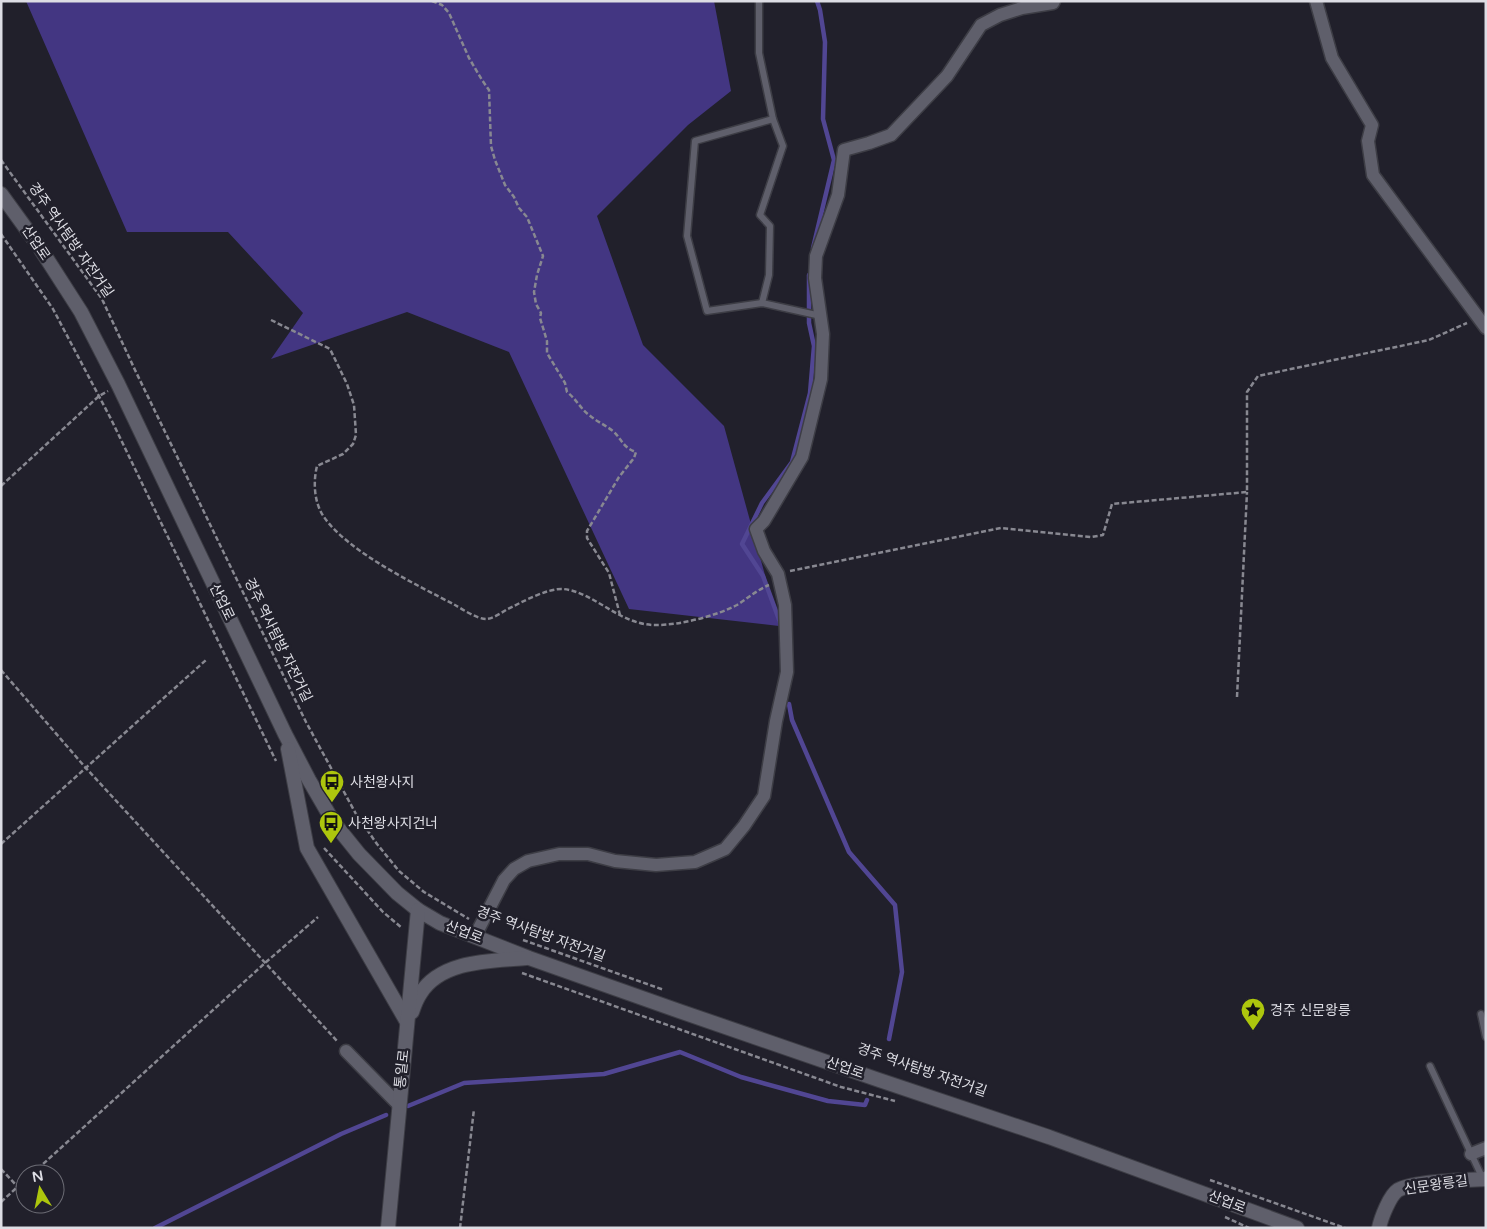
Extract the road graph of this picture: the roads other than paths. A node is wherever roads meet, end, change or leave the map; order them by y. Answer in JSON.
{"nodes":[{"id":1,"x":759,"y":1,"type":"edge"},
{"id":2,"x":1054,"y":1,"type":"edge"},
{"id":3,"x":1316,"y":1,"type":"edge"},
{"id":4,"x":773,"y":119,"type":"junction"},
{"id":5,"x":1,"y":194,"type":"edge"},
{"id":6,"x":762,"y":304,"type":"junction"},
{"id":7,"x":819,"y":316,"type":"junction"},
{"id":8,"x":1482,"y":323,"type":"edge"},
{"id":9,"x":285,"y":734,"type":"junction"},
{"id":10,"x":418,"y":910,"type":"junction"},
{"id":11,"x":478,"y":931,"type":"junction"},
{"id":12,"x":529,"y":958,"type":"junction"},
{"id":13,"x":1481,"y":1014,"type":"dead end"},
{"id":14,"x":407,"y":1022,"type":"junction"},
{"id":15,"x":1486,"y":1037,"type":"edge"},
{"id":16,"x":346,"y":1051,"type":"road end"},
{"id":17,"x":1430,"y":1066,"type":"dead end"},
{"id":18,"x":399,"y":1105,"type":"junction"},
{"id":19,"x":1486,"y":1148,"type":"edge"},
{"id":20,"x":1471,"y":1154,"type":"junction"},
{"id":21,"x":1484,"y":1179,"type":"edge"},
{"id":22,"x":388,"y":1228,"type":"edge"},
{"id":23,"x":1297,"y":1228,"type":"edge"},
{"id":24,"x":1379,"y":1228,"type":"edge"}],
"edges":[{"from":1,"to":4,"type":"lane"},
{"from":2,"to":7,"type":"street"},
{"from":3,"to":8,"type":"street"},
{"from":4,"to":6,"type":"lane"},
{"from":4,"to":6,"type":"lane"},
{"from":5,"to":9,"type":"street","name":"산업로"},
{"from":6,"to":7,"type":"lane"},
{"from":7,"to":11,"type":"street"},
{"from":9,"to":10,"type":"street","name":"산업로"},
{"from":9,"to":14,"type":"street"},
{"from":10,"to":11,"type":"street","name":"산업로"},
{"from":10,"to":14,"type":"street","name":"통일로"},
{"from":11,"to":12,"type":"street","name":"산업로"},
{"from":12,"to":14,"type":"street"},
{"from":12,"to":23,"type":"street","name":"산업로"},
{"from":13,"to":15,"type":"lane"},
{"from":14,"to":18,"type":"street","name":"통일로"},
{"from":16,"to":18,"type":"street"},
{"from":17,"to":20,"type":"lane"},
{"from":18,"to":22,"type":"street","name":"통일로"},
{"from":19,"to":20,"type":"street"},
{"from":20,"to":21,"type":"lane"},
{"from":21,"to":24,"type":"street","name":"신문왕릉길"}]}
